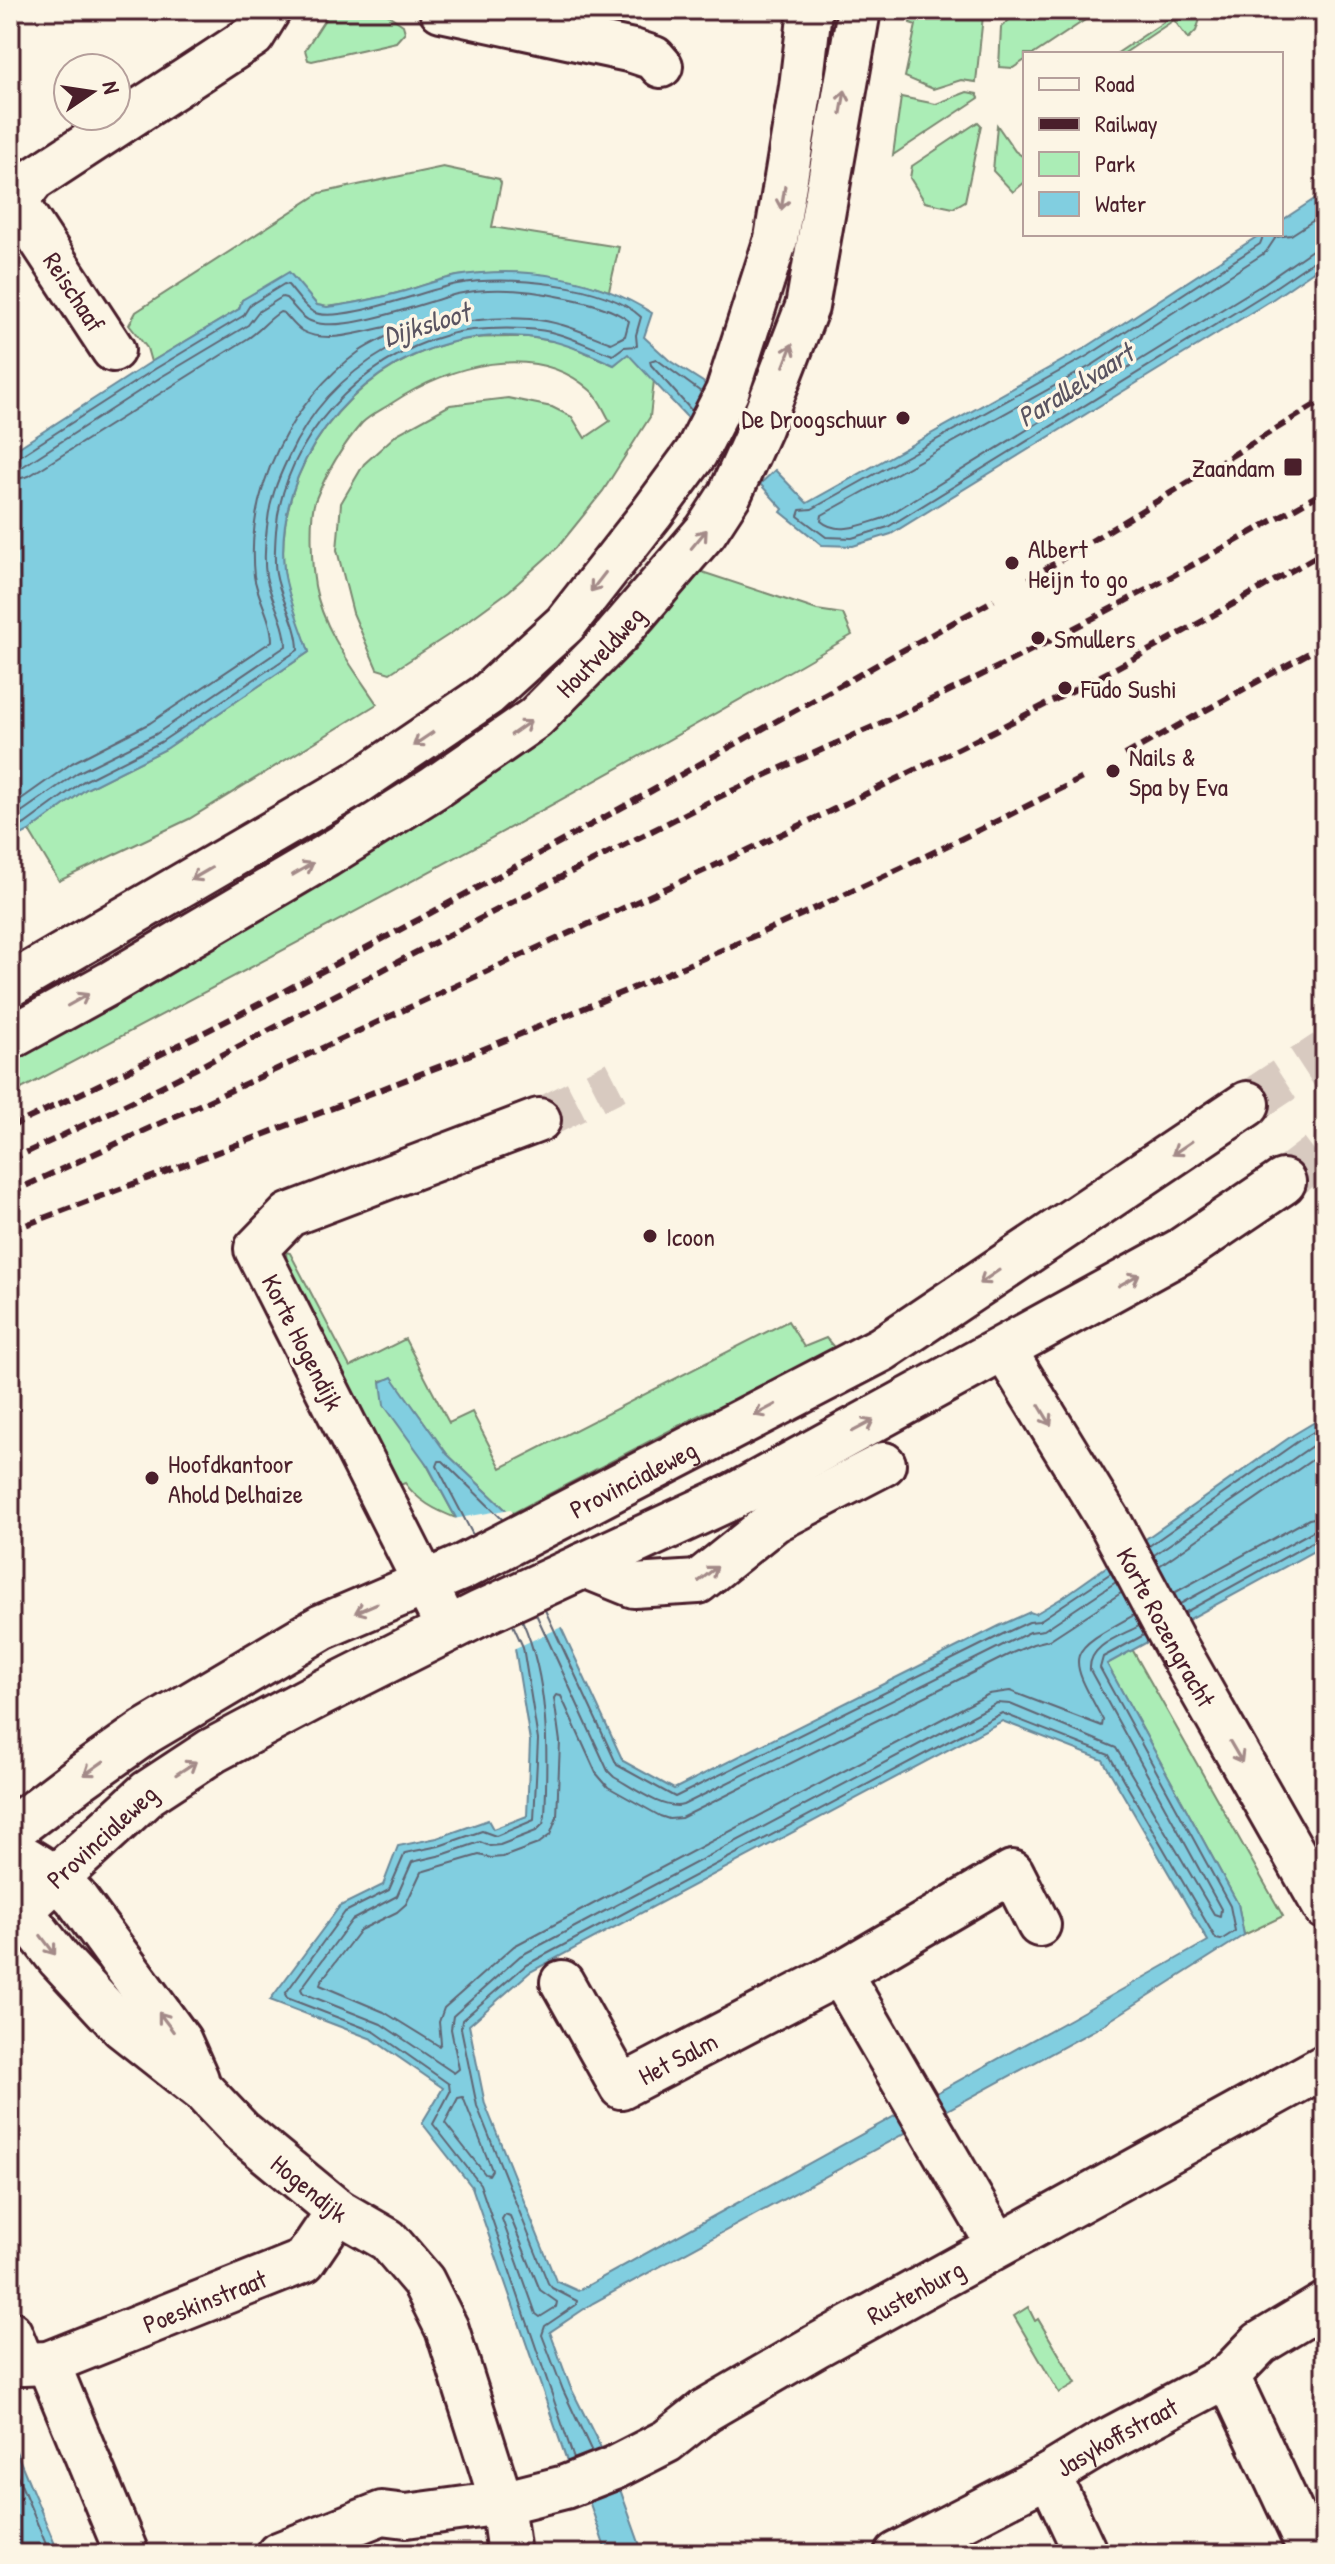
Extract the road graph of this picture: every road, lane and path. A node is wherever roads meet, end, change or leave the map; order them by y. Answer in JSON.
{"nodes":[{"id":1,"x":269,"y":10,"type":"edge"},
{"id":2,"x":441,"y":10,"type":"edge"},
{"id":3,"x":810,"y":10,"type":"edge"},
{"id":4,"x":859,"y":10,"type":"edge"},
{"id":5,"x":661,"y":66,"type":"dead end"},
{"id":6,"x":13,"y":198,"type":"edge"},
{"id":7,"x":113,"y":350,"type":"dead end"},
{"id":8,"x":10,"y":985,"type":"edge"},
{"id":9,"x":10,"y":1038,"type":"edge"},
{"id":10,"x":1247,"y":1104,"type":"tunnel mouth"},
{"id":11,"x":539,"y":1120,"type":"tunnel mouth"},
{"id":12,"x":1294,"y":1191,"type":"tunnel mouth"},
{"id":13,"x":1004,"y":1349,"type":"junction"},
{"id":14,"x":803,"y":1459,"type":"junction"},
{"id":15,"x":884,"y":1464,"type":"dead end"},
{"id":16,"x":774,"y":1521,"type":"junction"},
{"id":17,"x":565,"y":1573,"type":"junction"},
{"id":18,"x":444,"y":1575,"type":"junction"},
{"id":19,"x":464,"y":1621,"type":"junction"},
{"id":20,"x":10,"y":1831,"type":"edge"},
{"id":21,"x":10,"y":1849,"type":"edge"},
{"id":22,"x":56,"y":1877,"type":"junction"},
{"id":23,"x":13,"y":1902,"type":"edge"},
{"id":24,"x":1325,"y":1908,"type":"edge"},
{"id":25,"x":1039,"y":1925,"type":"dead end"},
{"id":26,"x":840,"y":1973,"type":"junction"},
{"id":27,"x":562,"y":1982,"type":"dead end"},
{"id":28,"x":1325,"y":2066,"type":"edge"},
{"id":29,"x":203,"y":2091,"type":"junction"},
{"id":30,"x":338,"y":2211,"type":"junction"},
{"id":31,"x":994,"y":2255,"type":"junction"},
{"id":32,"x":1325,"y":2304,"type":"edge"},
{"id":33,"x":10,"y":2332,"type":"edge"},
{"id":34,"x":48,"y":2363,"type":"junction"},
{"id":35,"x":1228,"y":2376,"type":"junction"},
{"id":36,"x":1049,"y":2475,"type":"junction"},
{"id":37,"x":502,"y":2503,"type":"junction"},
{"id":38,"x":127,"y":2554,"type":"edge"},
{"id":39,"x":278,"y":2554,"type":"edge"},
{"id":40,"x":509,"y":2554,"type":"edge"},
{"id":41,"x":896,"y":2554,"type":"edge"},
{"id":42,"x":1086,"y":2554,"type":"edge"},
{"id":43,"x":1311,"y":2554,"type":"edge"}],
"edges":[{"from":1,"to":6,"type":"street"},
{"from":2,"to":5,"type":"street"},
{"from":3,"to":8,"type":"street","name":"Houtveldweg","one_way":true},
{"from":9,"to":4,"type":"street","name":"Houtveldweg","one_way":true},
{"from":6,"to":7,"type":"street","name":"Reischaaf"},
{"from":10,"to":18,"type":"main road","name":"Provincialeweg","one_way":true},
{"from":11,"to":18,"type":"street","name":"Korte Hogendijk"},
{"from":13,"to":12,"type":"main road","name":"Provincialeweg","one_way":true},
{"from":14,"to":13,"type":"main road","name":"Provincialeweg","one_way":true},
{"from":13,"to":24,"type":"street","name":"Korte Rozengracht","one_way":true},
{"from":14,"to":16,"type":"street"},
{"from":14,"to":17,"type":"main road","name":"Provincialeweg"},
{"from":15,"to":16,"type":"street"},
{"from":17,"to":16,"type":"street","one_way":true},
{"from":17,"to":19,"type":"main road","name":"Provincialeweg"},
{"from":18,"to":19,"type":"street","name":"Korte Hogendijk"},
{"from":18,"to":20,"type":"main road","name":"Provincialeweg","one_way":true},
{"from":22,"to":19,"type":"main road","name":"Provincialeweg","one_way":true},
{"from":21,"to":22,"type":"street"},
{"from":22,"to":23,"type":"main road","name":"Provincialeweg"},
{"from":29,"to":22,"type":"street","one_way":true},
{"from":23,"to":29,"type":"street","name":"Hogendijk","one_way":true},
{"from":25,"to":26,"type":"street","name":"Het Salm"},
{"from":26,"to":27,"type":"street","name":"Het Salm"},
{"from":26,"to":31,"type":"street"},
{"from":28,"to":31,"type":"street","name":"Rustenburg"},
{"from":29,"to":30,"type":"street","name":"Hogendijk"},
{"from":30,"to":34,"type":"street","name":"Poeskinstraat"},
{"from":30,"to":37,"type":"street","name":"Hogendijk"},
{"from":31,"to":37,"type":"street","name":"Rustenburg"},
{"from":32,"to":35,"type":"street","name":"Jasykoffstraat"},
{"from":33,"to":34,"type":"street"},
{"from":34,"to":38,"type":"street"},
{"from":35,"to":36,"type":"street","name":"Jasykoffstraat"},
{"from":35,"to":43,"type":"street"},
{"from":36,"to":41,"type":"street","name":"Jasykoffstraat"},
{"from":36,"to":42,"type":"street"},
{"from":37,"to":39,"type":"street","name":"Rustenburg"},
{"from":37,"to":40,"type":"street","name":"Hogendijk"}]}
